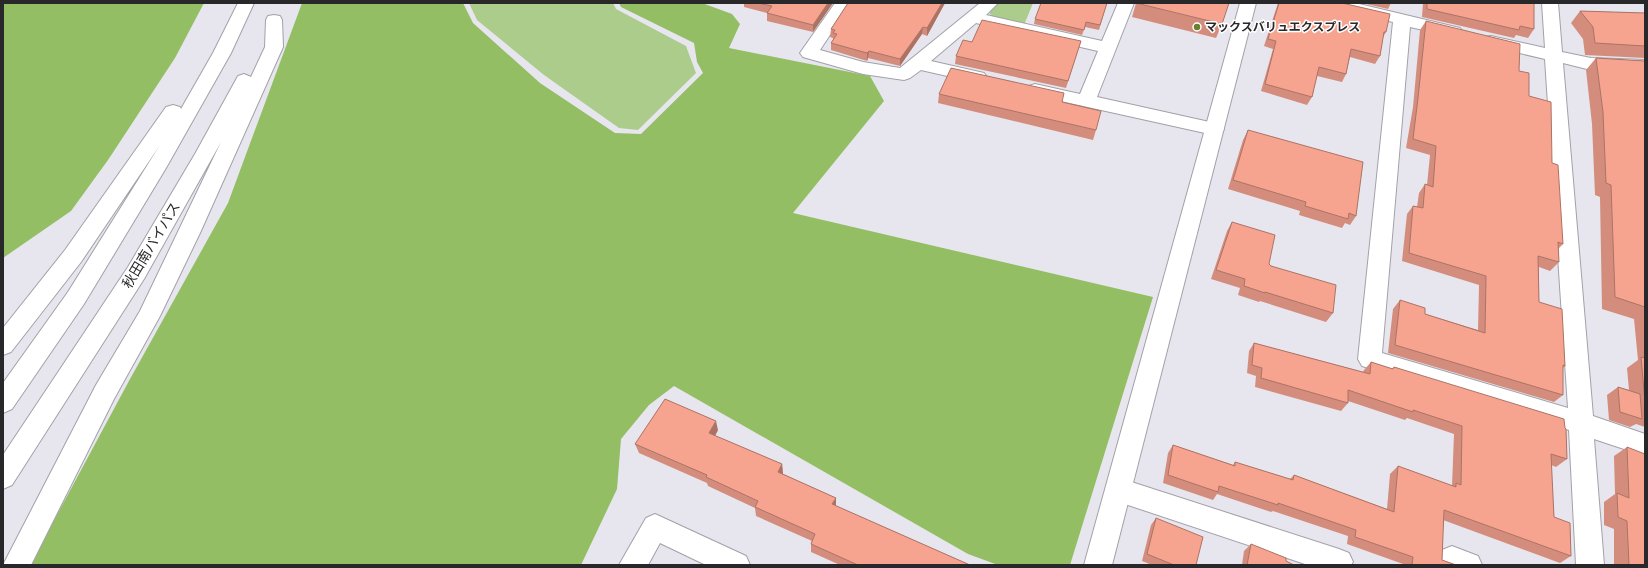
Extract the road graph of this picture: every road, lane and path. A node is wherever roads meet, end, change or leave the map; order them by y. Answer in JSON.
{"nodes":[{"id":1,"x":246,"y":3,"type":"edge"},
{"id":2,"x":843,"y":3,"type":"edge"},
{"id":3,"x":990,"y":3,"type":"edge"},
{"id":4,"x":1126,"y":3,"type":"edge"},
{"id":5,"x":1248,"y":3,"type":"edge"},
{"id":6,"x":1334,"y":3,"type":"edge"},
{"id":7,"x":1550,"y":3,"type":"edge"},
{"id":8,"x":277,"y":12,"type":"edge"},
{"id":9,"x":973,"y":17,"type":"junction"},
{"id":10,"x":1402,"y":20,"type":"junction"},
{"id":11,"x":238,"y":22,"type":"junction"},
{"id":12,"x":1107,"y":48,"type":"junction"},
{"id":13,"x":1552,"y":56,"type":"junction"},
{"id":14,"x":917,"y":64,"type":"junction"},
{"id":15,"x":1645,"y":66,"type":"edge"},
{"id":16,"x":994,"y":81,"type":"edge"},
{"id":17,"x":1017,"y":86,"type":"edge"},
{"id":18,"x":1086,"y":102,"type":"junction"},
{"id":19,"x":1214,"y":129,"type":"junction"},
{"id":20,"x":3,"y":345,"type":"edge"},
{"id":21,"x":3,"y":402,"type":"edge"},
{"id":22,"x":1581,"y":423,"type":"junction"},
{"id":23,"x":1645,"y":445,"type":"edge"},
{"id":24,"x":3,"y":476,"type":"edge"},
{"id":25,"x":1119,"y":490,"type":"junction"},
{"id":26,"x":1340,"y":562,"type":"dead end"},
{"id":27,"x":17,"y":565,"type":"edge"},
{"id":28,"x":633,"y":565,"type":"edge"},
{"id":29,"x":736,"y":565,"type":"edge"},
{"id":30,"x":1098,"y":565,"type":"edge"},
{"id":31,"x":1590,"y":565,"type":"edge"}],
"edges":[{"from":1,"to":11,"type":"main road"},
{"from":2,"to":14,"type":"main road"},
{"from":3,"to":9,"type":"main road"},
{"from":4,"to":12,"type":"main road"},
{"from":5,"to":19,"type":"main road"},
{"from":6,"to":10,"type":"main road"},
{"from":7,"to":13,"type":"main road"},
{"from":8,"to":24,"type":"main road","name":"秋田南バイパス"},
{"from":8,"to":27,"type":"main road"},
{"from":9,"to":12,"type":"main road"},
{"from":9,"to":14,"type":"main road"},
{"from":10,"to":13,"type":"main road"},
{"from":10,"to":22,"type":"main road"},
{"from":11,"to":20,"type":"main road"},
{"from":11,"to":21,"type":"main road"},
{"from":12,"to":18,"type":"main road"},
{"from":13,"to":15,"type":"main road"},
{"from":13,"to":22,"type":"main road"},
{"from":14,"to":16,"type":"main road"},
{"from":17,"to":18,"type":"main road"},
{"from":18,"to":19,"type":"main road"},
{"from":19,"to":25,"type":"main road"},
{"from":22,"to":23,"type":"main road"},
{"from":22,"to":31,"type":"main road"},
{"from":25,"to":26,"type":"main road"},
{"from":25,"to":30,"type":"main road"},
{"from":28,"to":29,"type":"main road"}]}
